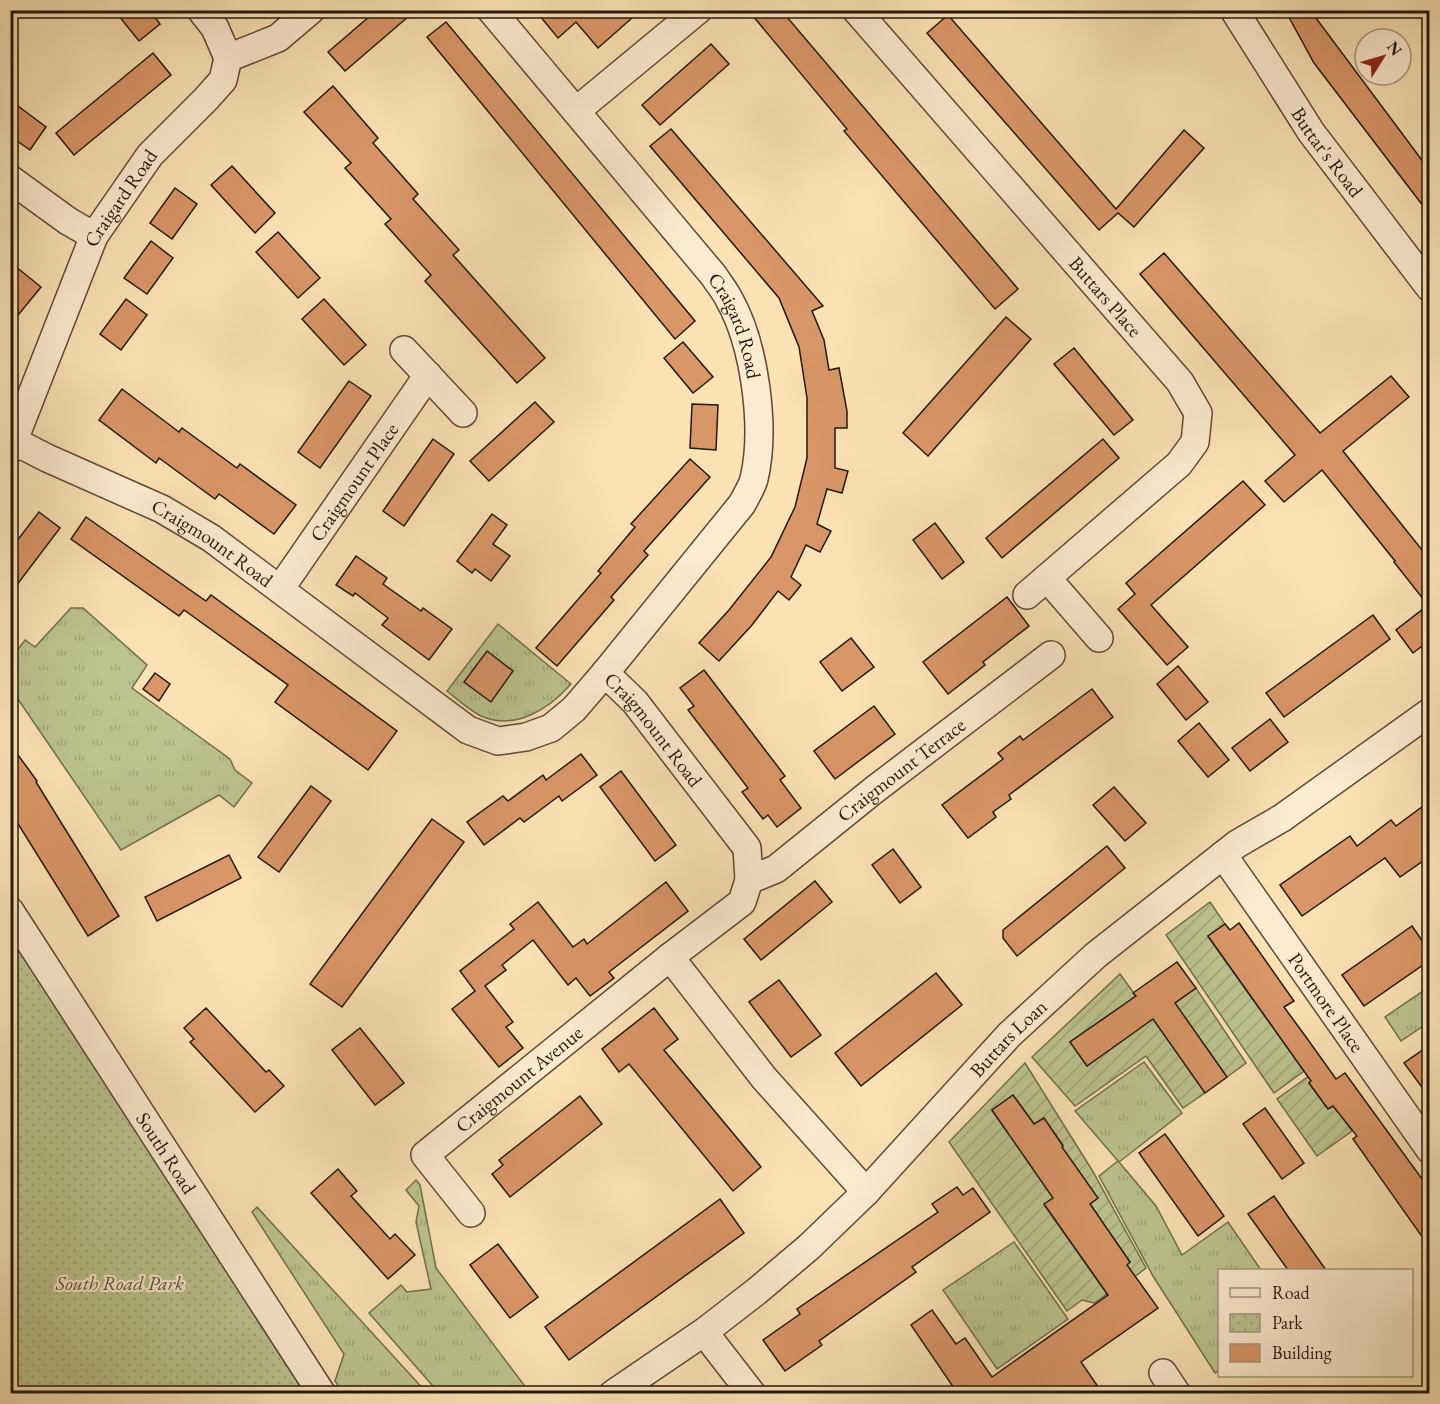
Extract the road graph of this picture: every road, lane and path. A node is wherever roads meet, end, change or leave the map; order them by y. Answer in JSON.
{"nodes":[{"id":1,"x":201,"y":10,"type":"edge"},
{"id":2,"x":311,"y":10,"type":"edge"},
{"id":3,"x":491,"y":10,"type":"edge"},
{"id":4,"x":698,"y":10,"type":"edge"},
{"id":5,"x":856,"y":10,"type":"edge"},
{"id":6,"x":1234,"y":10,"type":"edge"},
{"id":7,"x":228,"y":58,"type":"junction"},
{"id":8,"x":576,"y":111,"type":"junction"},
{"id":9,"x":10,"y":179,"type":"edge"},
{"id":10,"x":94,"y":236,"type":"junction"},
{"id":11,"x":1430,"y":288,"type":"edge"},
{"id":12,"x":404,"y":350,"type":"dead end"},
{"id":13,"x":429,"y":375,"type":"junction"},
{"id":14,"x":463,"y":413,"type":"dead end"},
{"id":15,"x":12,"y":443,"type":"edge"},
{"id":16,"x":1047,"y":578,"type":"junction"},
{"id":17,"x":280,"y":589,"type":"junction"},
{"id":18,"x":1027,"y":596,"type":"dead end"},
{"id":19,"x":1099,"y":638,"type":"dead end"},
{"id":20,"x":1051,"y":655,"type":"dead end"},
{"id":21,"x":605,"y":673,"type":"junction"},
{"id":22,"x":1430,"y":712,"type":"edge"},
{"id":23,"x":1223,"y":855,"type":"junction"},
{"id":24,"x":749,"y":880,"type":"junction"},
{"id":25,"x":10,"y":911,"type":"edge"},
{"id":26,"x":670,"y":957,"type":"junction"},
{"id":27,"x":1430,"y":1150,"type":"edge"},
{"id":28,"x":866,"y":1192,"type":"junction"},
{"id":29,"x":471,"y":1213,"type":"dead end"},
{"id":30,"x":704,"y":1332,"type":"junction"},
{"id":31,"x":322,"y":1394,"type":"edge"},
{"id":32,"x":613,"y":1394,"type":"edge"},
{"id":33,"x":752,"y":1394,"type":"edge"}],
"edges":[{"from":1,"to":7,"type":"street"},
{"from":2,"to":7,"type":"street"},
{"from":3,"to":8,"type":"street","name":"Craigard Road"},
{"from":4,"to":8,"type":"street"},
{"from":5,"to":16,"type":"street","name":"Buttars Place"},
{"from":6,"to":11,"type":"street","name":"Buttar's Road"},
{"from":7,"to":10,"type":"street","name":"Craigard Road"},
{"from":8,"to":21,"type":"street","name":"Craigard Road"},
{"from":9,"to":10,"type":"street"},
{"from":10,"to":15,"type":"street","name":"Craigard Road"},
{"from":12,"to":13,"type":"street"},
{"from":13,"to":14,"type":"street"},
{"from":13,"to":17,"type":"street","name":"Craigmount Place"},
{"from":15,"to":17,"type":"street","name":"Craigmount Road"},
{"from":16,"to":18,"type":"street","name":"Buttars Place"},
{"from":16,"to":19,"type":"street"},
{"from":17,"to":21,"type":"street","name":"Craigmount Road"},
{"from":20,"to":24,"type":"street","name":"Craigmount Terrace"},
{"from":21,"to":24,"type":"street","name":"Craigmount Road"},
{"from":22,"to":23,"type":"street","name":"Buttars Loan"},
{"from":23,"to":27,"type":"street","name":"Portmore Place"},
{"from":23,"to":28,"type":"street","name":"Buttars Loan"},
{"from":24,"to":26,"type":"street","name":"Craigmount Road"},
{"from":25,"to":31,"type":"street","name":"South Road"},
{"from":26,"to":28,"type":"street"},
{"from":26,"to":29,"type":"street","name":"Craigmount Avenue"},
{"from":28,"to":30,"type":"street","name":"Buttars Loan"},
{"from":30,"to":32,"type":"street","name":"Buttars Loan"},
{"from":30,"to":33,"type":"street"}]}
